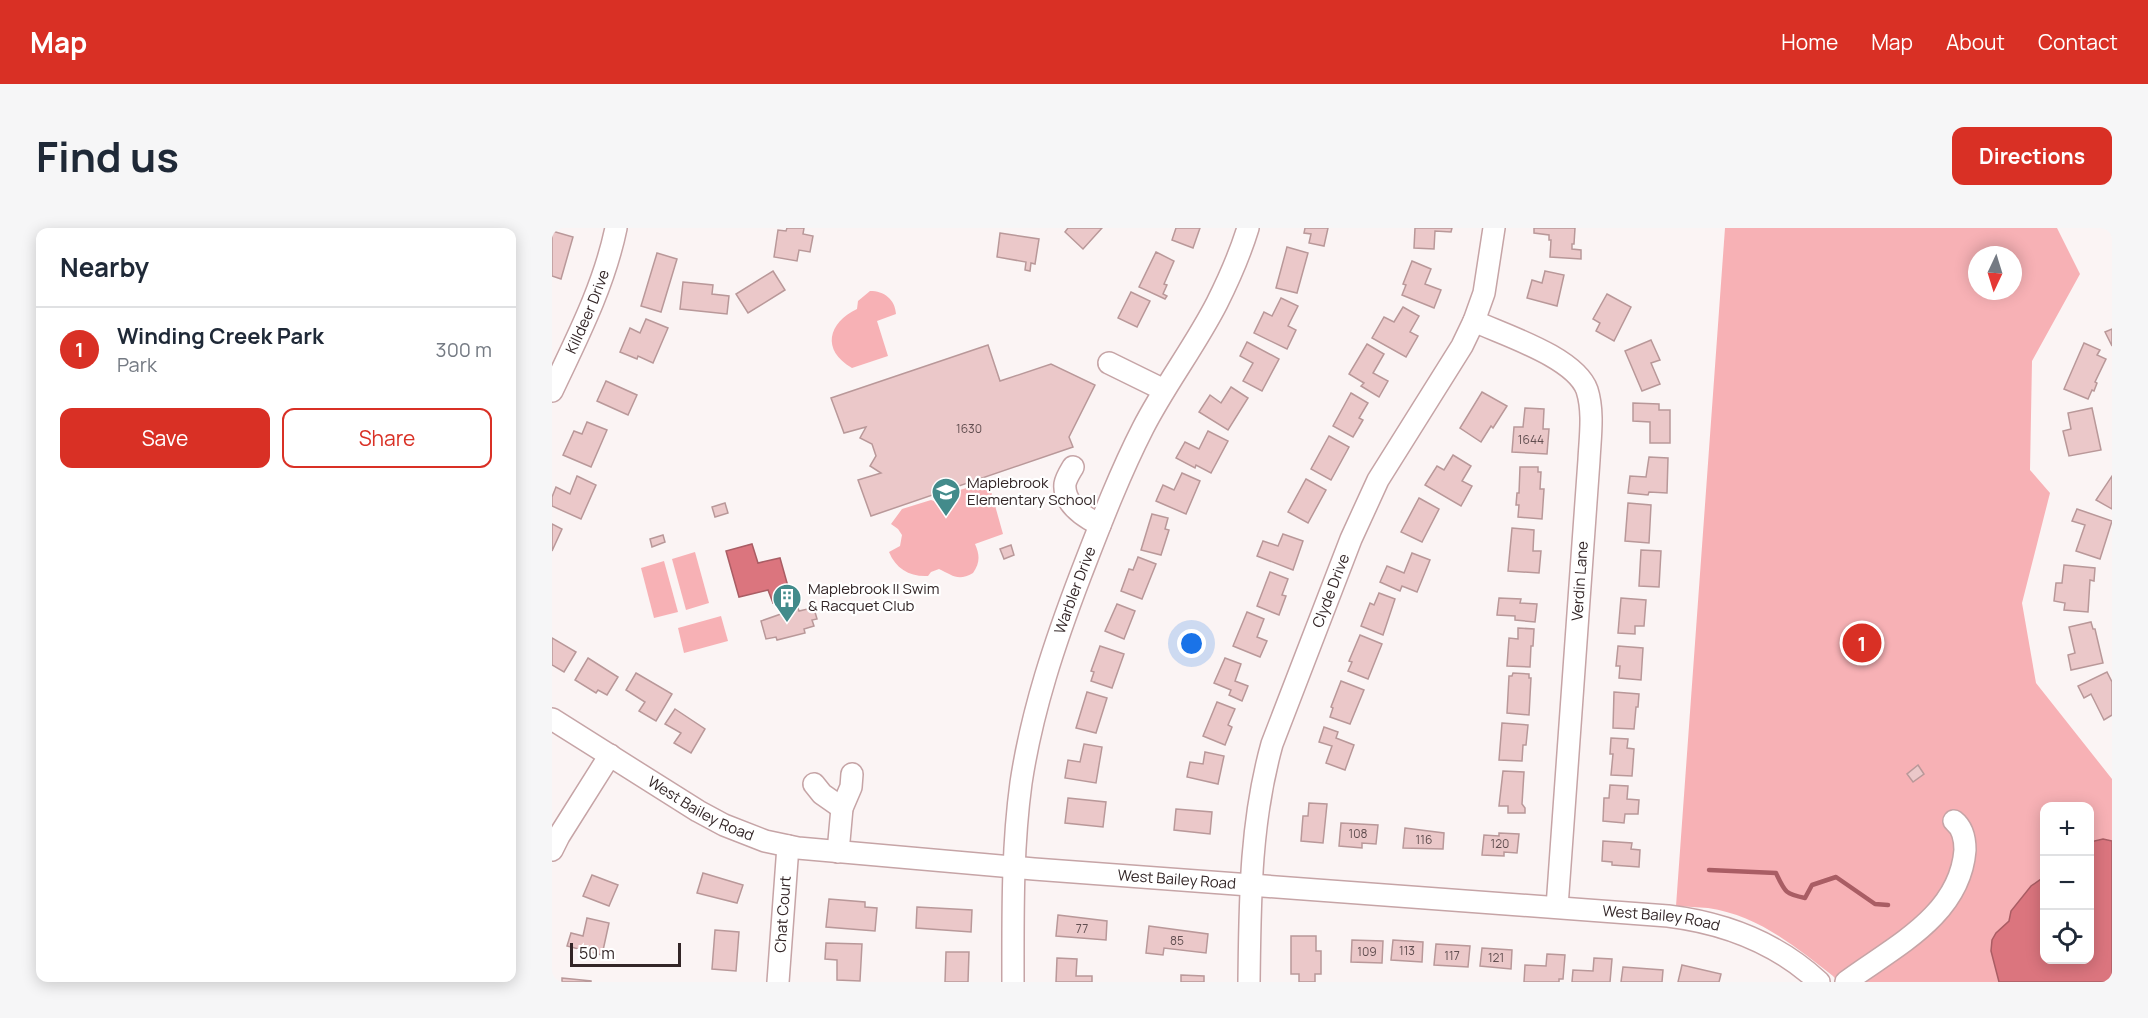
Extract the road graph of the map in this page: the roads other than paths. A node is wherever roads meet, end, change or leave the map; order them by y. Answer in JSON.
{"nodes":[{"id":1,"x":616,"y":228,"type":"edge"},
{"id":2,"x":1248,"y":228,"type":"edge"},
{"id":3,"x":1494,"y":228,"type":"edge"},
{"id":4,"x":1474,"y":321,"type":"junction"},
{"id":5,"x":1115,"y":372,"type":"dead end"},
{"id":6,"x":1164,"y":390,"type":"junction"},
{"id":7,"x":552,"y":391,"type":"edge"},
{"id":8,"x":1073,"y":467,"type":"dead end"},
{"id":9,"x":1100,"y":525,"type":"junction"},
{"id":10,"x":552,"y":719,"type":"edge"},
{"id":11,"x":610,"y":755,"type":"junction"},
{"id":12,"x":852,"y":774,"type":"dead end"},
{"id":13,"x":814,"y":784,"type":"dead end"},
{"id":14,"x":842,"y":808,"type":"junction"},
{"id":15,"x":1954,"y":821,"type":"dead end"},
{"id":16,"x":788,"y":846,"type":"junction"},
{"id":17,"x":552,"y":850,"type":"edge"},
{"id":18,"x":838,"y":852,"type":"junction"},
{"id":19,"x":1015,"y":867,"type":"junction"},
{"id":20,"x":1250,"y":884,"type":"junction"},
{"id":21,"x":1557,"y":907,"type":"junction"},
{"id":22,"x":778,"y":982,"type":"edge"},
{"id":23,"x":1013,"y":982,"type":"edge"},
{"id":24,"x":1249,"y":982,"type":"edge"},
{"id":25,"x":1819,"y":982,"type":"edge"},
{"id":26,"x":1846,"y":982,"type":"edge"}],
"edges":[{"from":1,"to":7,"type":"street","name":"Killdeer Drive"},
{"from":2,"to":6,"type":"street","name":"Warbler Drive"},
{"from":3,"to":4,"type":"street","name":"Clyde Drive"},
{"from":4,"to":20,"type":"street","name":"Clyde Drive"},
{"from":4,"to":21,"type":"street","name":"Verdin Lane"},
{"from":5,"to":6,"type":"street"},
{"from":6,"to":9,"type":"street","name":"Warbler Drive"},
{"from":8,"to":9,"type":"street"},
{"from":9,"to":19,"type":"street","name":"Warbler Drive"},
{"from":10,"to":11,"type":"street","name":"West Bailey Road"},
{"from":11,"to":16,"type":"street","name":"West Bailey Road"},
{"from":11,"to":17,"type":"street"},
{"from":12,"to":14,"type":"street"},
{"from":13,"to":14,"type":"street"},
{"from":14,"to":18,"type":"street"},
{"from":15,"to":26,"type":"street"},
{"from":16,"to":18,"type":"street","name":"West Bailey Road"},
{"from":16,"to":22,"type":"street","name":"Chat Court"},
{"from":18,"to":19,"type":"street","name":"West Bailey Road"},
{"from":19,"to":20,"type":"street","name":"West Bailey Road"},
{"from":19,"to":23,"type":"street","name":"Warbler Drive"},
{"from":20,"to":21,"type":"street","name":"West Bailey Road"},
{"from":20,"to":24,"type":"street","name":"Clyde Drive"},
{"from":21,"to":25,"type":"street","name":"West Bailey Road"}]}
